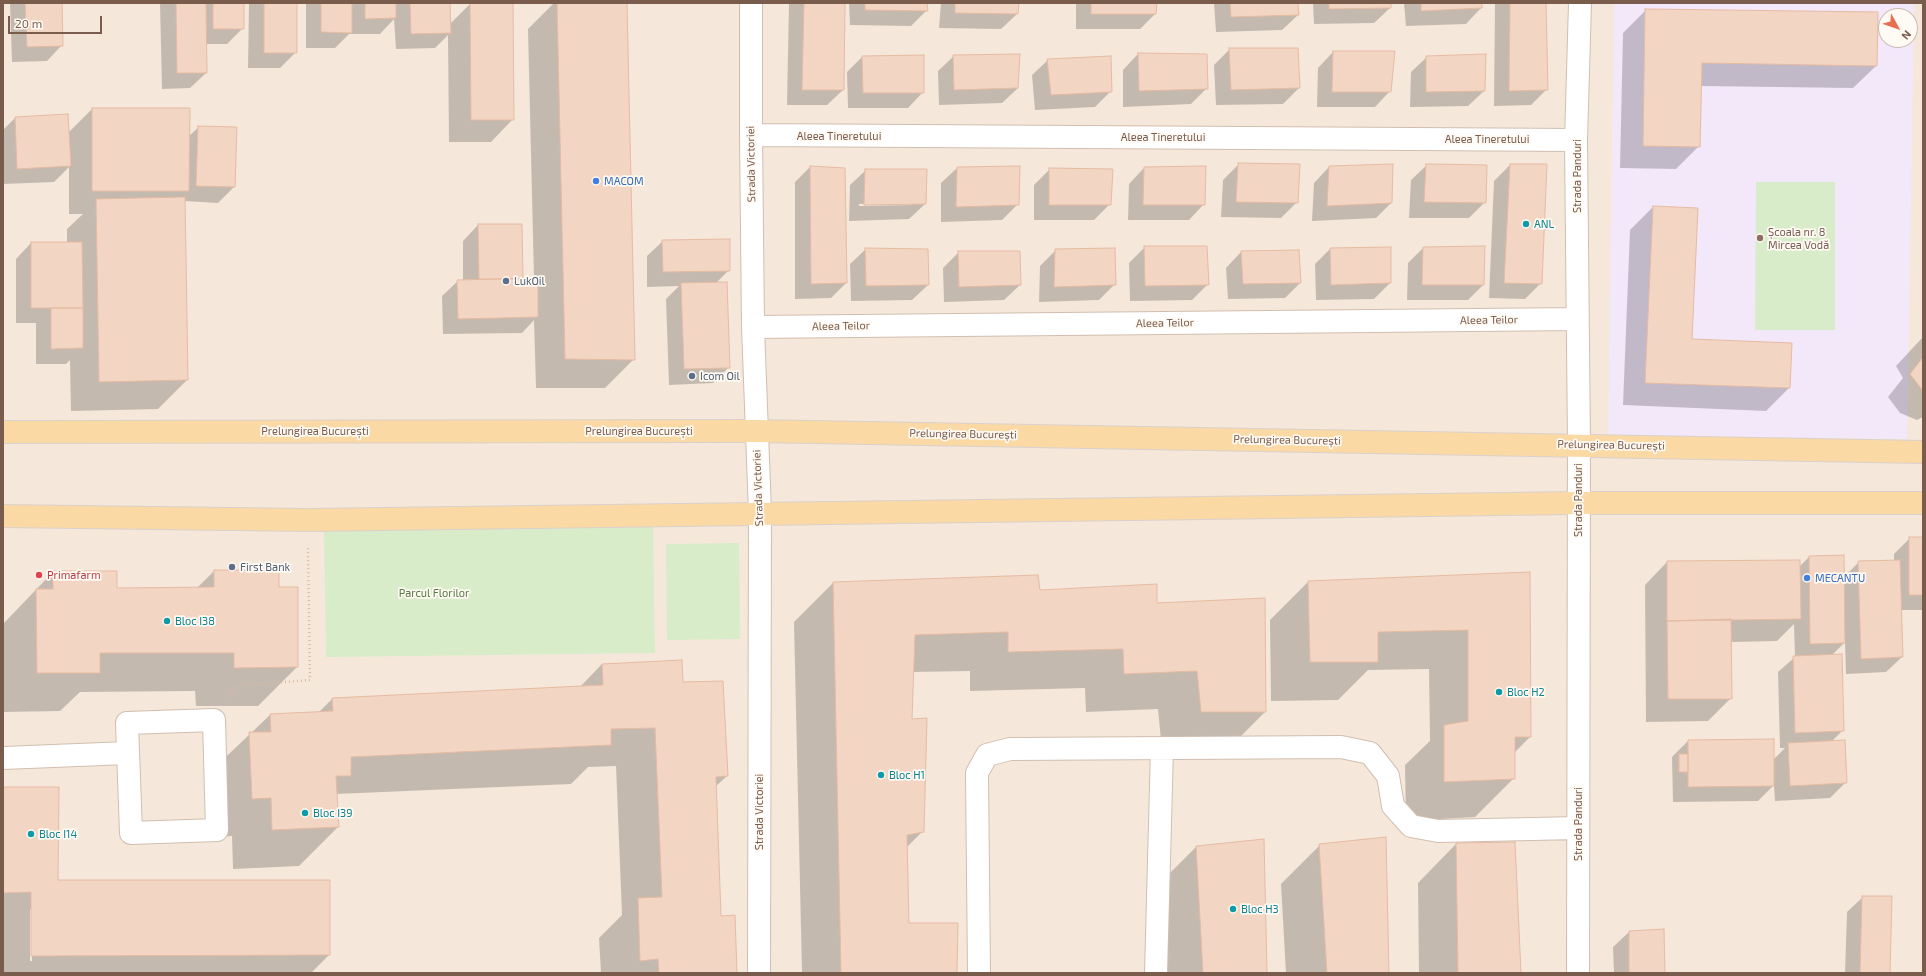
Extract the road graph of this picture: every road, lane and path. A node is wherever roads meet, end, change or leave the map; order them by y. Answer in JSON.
{"nodes":[{"id":1,"x":751,"y":3,"type":"edge"},
{"id":2,"x":1580,"y":3,"type":"edge"},
{"id":3,"x":751,"y":135,"type":"junction"},
{"id":4,"x":1576,"y":140,"type":"junction"},
{"id":5,"x":1577,"y":319,"type":"junction"},
{"id":6,"x":753,"y":327,"type":"junction"},
{"id":7,"x":756,"y":430,"type":"junction"},
{"id":8,"x":3,"y":432,"type":"edge"},
{"id":9,"x":1579,"y":445,"type":"junction"},
{"id":10,"x":1923,"y":452,"type":"edge"},
{"id":11,"x":1578,"y":503,"type":"junction"},
{"id":12,"x":1923,"y":503,"type":"edge"},
{"id":13,"x":760,"y":513,"type":"junction"},
{"id":14,"x":3,"y":516,"type":"edge"},
{"id":15,"x":308,"y":520,"type":"junction"},
{"id":16,"x":214,"y":720,"type":"junction"},
{"id":17,"x":1162,"y":748,"type":"junction"},
{"id":18,"x":128,"y":753,"type":"junction"},
{"id":19,"x":3,"y":758,"type":"edge"},
{"id":20,"x":1578,"y":828,"type":"junction"},
{"id":21,"x":759,"y":973,"type":"edge"},
{"id":22,"x":979,"y":973,"type":"edge"},
{"id":23,"x":1156,"y":973,"type":"edge"},
{"id":24,"x":1578,"y":973,"type":"edge"}],
"edges":[{"from":1,"to":3,"type":"street","name":"Strada Victoriei"},
{"from":2,"to":4,"type":"street","name":"Strada Panduri"},
{"from":3,"to":4,"type":"street","name":"Aleea Tineretului"},
{"from":3,"to":6,"type":"street","name":"Strada Victoriei"},
{"from":4,"to":5,"type":"street","name":"Strada Panduri"},
{"from":5,"to":6,"type":"street","name":"Aleea Teilor"},
{"from":5,"to":9,"type":"street","name":"Strada Panduri"},
{"from":6,"to":7,"type":"street","name":"Strada Victoriei"},
{"from":7,"to":8,"type":"main road","name":"Prelungirea București"},
{"from":7,"to":9,"type":"main road","name":"Prelungirea București"},
{"from":7,"to":13,"type":"street","name":"Strada Victoriei"},
{"from":9,"to":10,"type":"main road","name":"Prelungirea București"},
{"from":9,"to":11,"type":"street","name":"Strada Panduri"},
{"from":11,"to":12,"type":"main road"},
{"from":11,"to":13,"type":"main road"},
{"from":11,"to":20,"type":"street","name":"Strada Panduri"},
{"from":13,"to":15,"type":"main road"},
{"from":13,"to":21,"type":"street","name":"Strada Victoriei"},
{"from":14,"to":15,"type":"main road"},
{"from":15,"to":16,"type":"path"},
{"from":16,"to":18,"type":"street"},
{"from":16,"to":18,"type":"street"},
{"from":17,"to":20,"type":"street"},
{"from":17,"to":22,"type":"street"},
{"from":17,"to":23,"type":"street"},
{"from":18,"to":19,"type":"street"},
{"from":20,"to":24,"type":"street","name":"Strada Panduri"}]}
